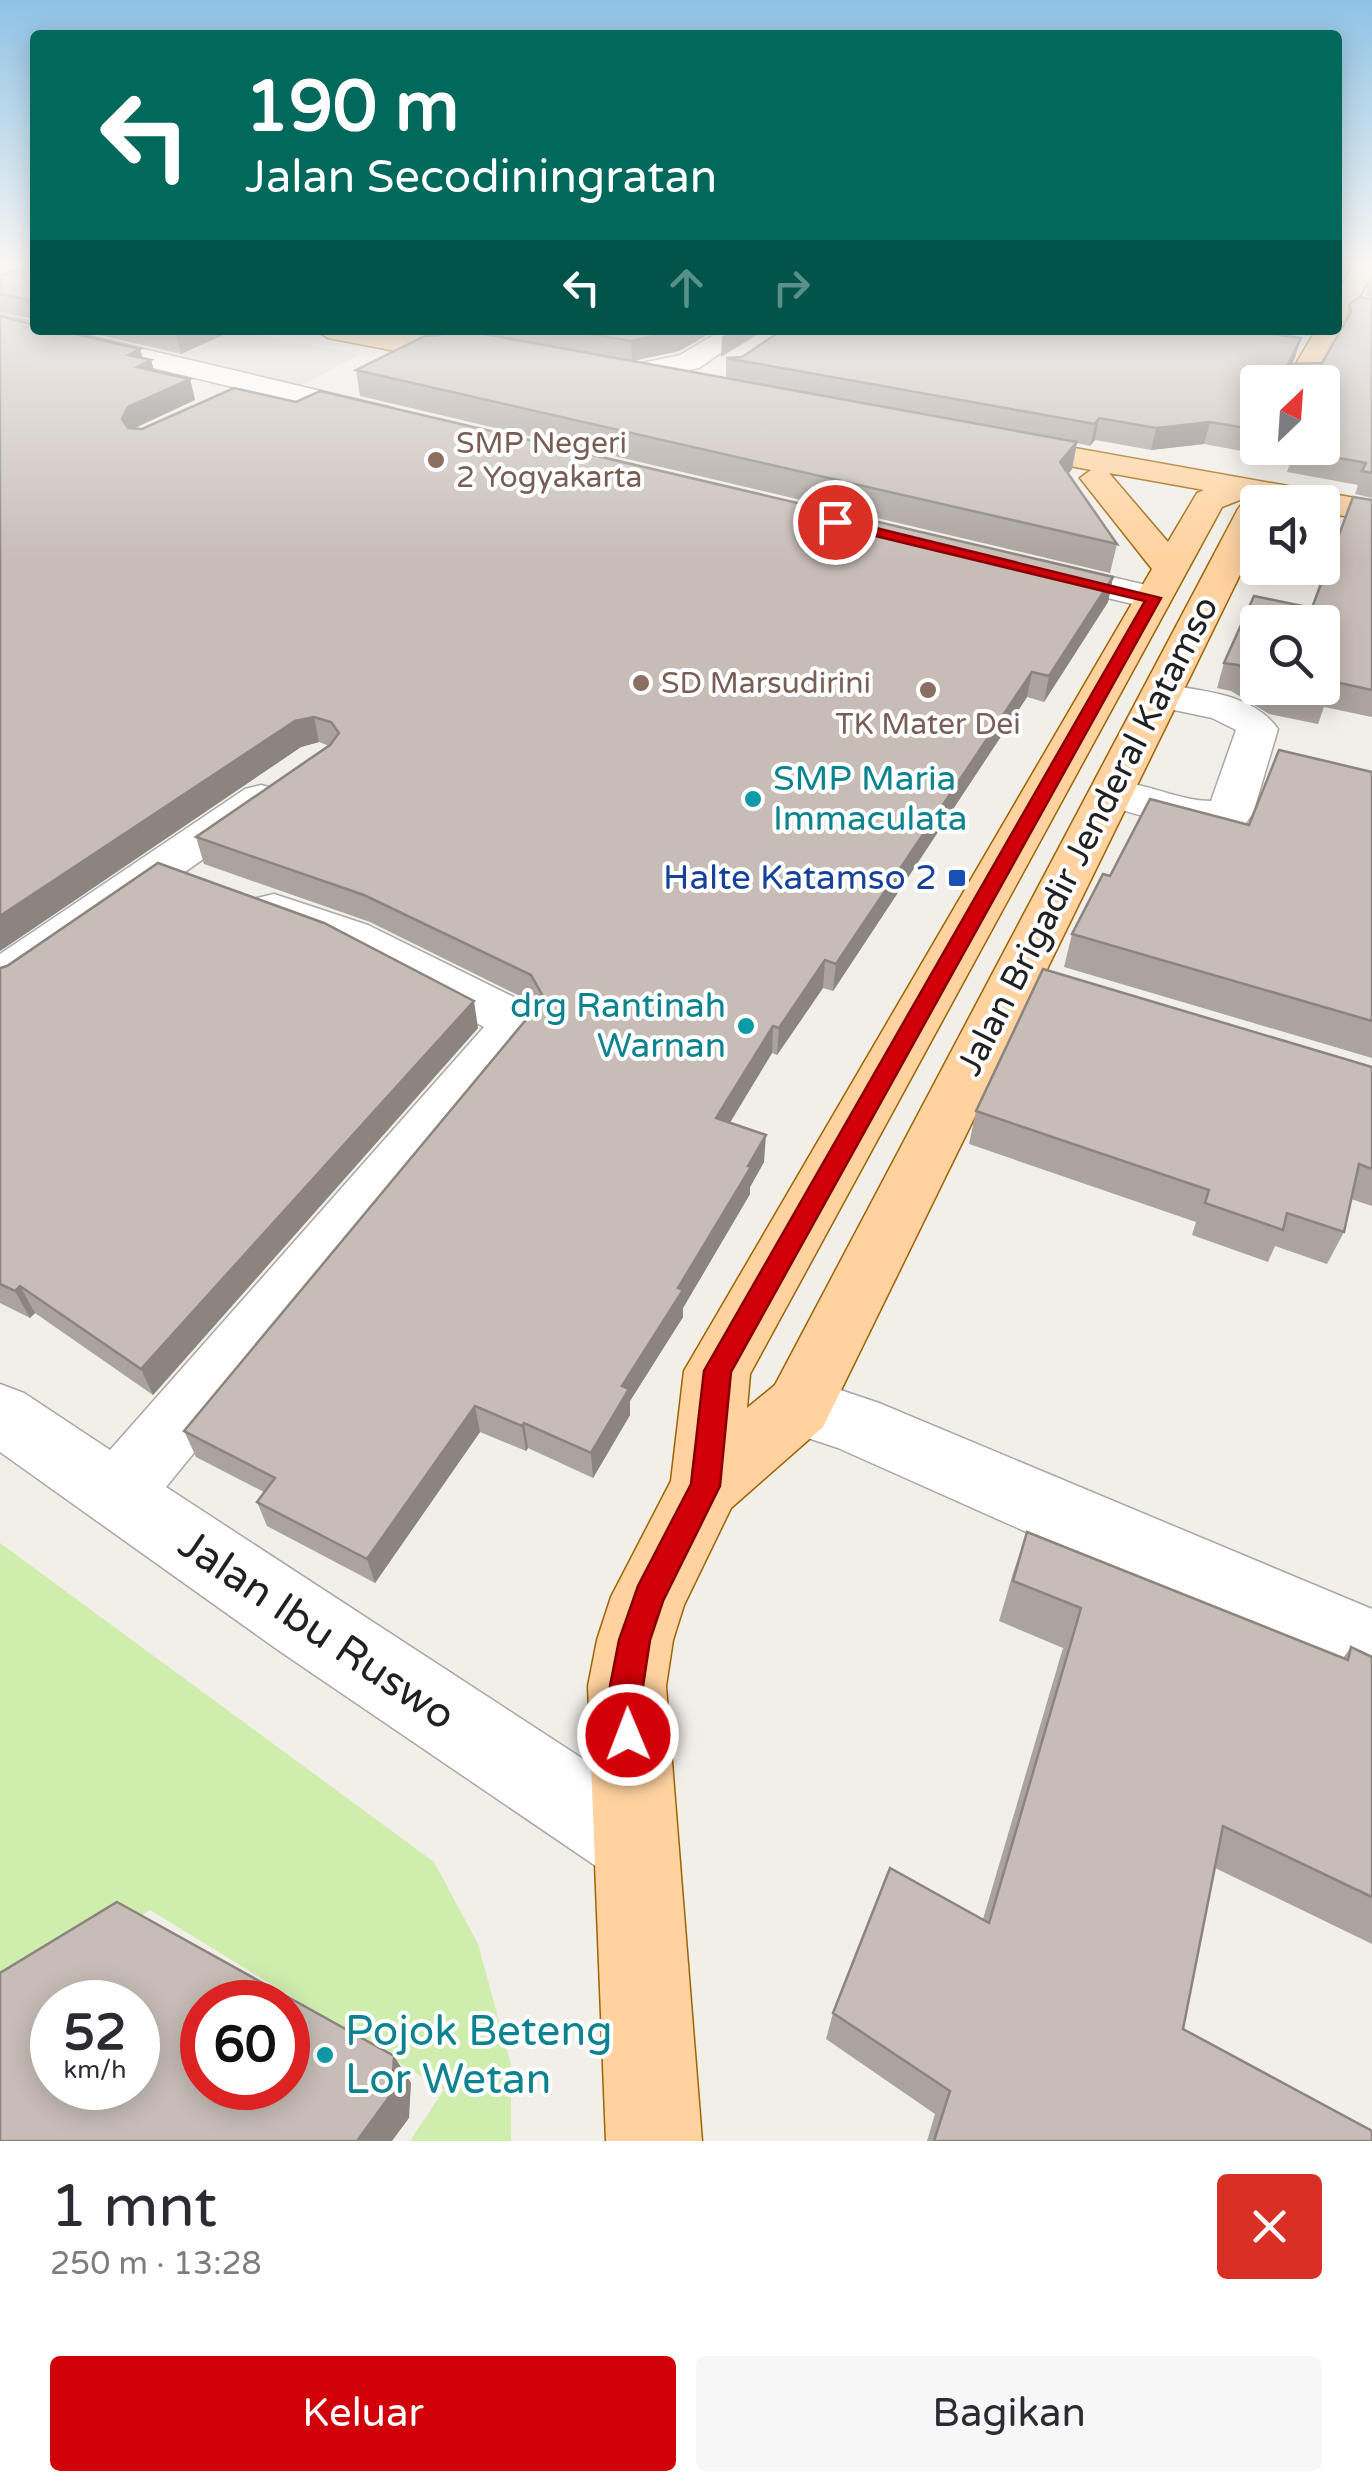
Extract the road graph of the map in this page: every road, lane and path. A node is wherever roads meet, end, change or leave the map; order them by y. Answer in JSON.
{"nodes":[{"id":1,"x":158,"y":361,"type":"edge"},
{"id":2,"x":396,"y":361,"type":"edge"},
{"id":3,"x":692,"y":361,"type":"edge"},
{"id":4,"x":735,"y":361,"type":"edge"},
{"id":5,"x":689,"y":362,"type":"junction"},
{"id":6,"x":384,"y":367,"type":"edge"},
{"id":7,"x":610,"y":375,"type":"junction"},
{"id":8,"x":352,"y":384,"type":"edge"},
{"id":9,"x":259,"y":385,"type":"junction"},
{"id":10,"x":704,"y":388,"type":"edge"},
{"id":11,"x":670,"y":396,"type":"edge"},
{"id":12,"x":322,"y":400,"type":"junction"},
{"id":13,"x":212,"y":407,"type":"edge"},
{"id":14,"x":417,"y":422,"type":"edge"},
{"id":15,"x":1096,"y":478,"type":"junction"},
{"id":16,"x":1240,"y":493,"type":"edge"},
{"id":17,"x":1240,"y":493,"type":"edge"},
{"id":18,"x":1340,"y":507,"type":"edge"},
{"id":19,"x":1240,"y":509,"type":"edge"},
{"id":20,"x":1372,"y":511,"type":"edge"},
{"id":21,"x":1240,"y":525,"type":"edge"},
{"id":22,"x":1003,"y":562,"type":"edge"},
{"id":23,"x":1162,"y":584,"type":"junction"},
{"id":24,"x":1160,"y":696,"type":"junction"},
{"id":25,"x":302,"y":770,"type":"edge"},
{"id":26,"x":1111,"y":793,"type":"junction"},
{"id":27,"x":158,"y":868,"type":"junction"},
{"id":28,"x":1018,"y":974,"type":"junction"},
{"id":29,"x":0,"y":978,"type":"edge"},
{"id":30,"x":1074,"y":991,"type":"edge"},
{"id":31,"x":800,"y":1406,"type":"junction"},
{"id":32,"x":0,"y":1414,"type":"edge"},
{"id":33,"x":706,"y":1486,"type":"junction"},
{"id":34,"x":116,"y":1494,"type":"junction"},
{"id":35,"x":1372,"y":1648,"type":"edge"},
{"id":36,"x":636,"y":1842,"type":"junction"},
{"id":37,"x":654,"y":2141,"type":"edge"}],
"edges":[{"from":1,"to":9,"type":"street"},
{"from":2,"to":6,"type":"street"},
{"from":3,"to":5,"type":"street"},
{"from":4,"to":5,"type":"street"},
{"from":5,"to":7,"type":"street"},
{"from":7,"to":10,"type":"main road"},
{"from":7,"to":11,"type":"main road"},
{"from":8,"to":12,"type":"street"},
{"from":9,"to":12,"type":"street"},
{"from":9,"to":13,"type":"street"},
{"from":12,"to":14,"type":"street"},
{"from":15,"to":16,"type":"main road"},
{"from":15,"to":17,"type":"main road"},
{"from":15,"to":23,"type":"main road"},
{"from":18,"to":20,"type":"main road"},
{"from":19,"to":23,"type":"main road","name":"Jalan Brigadir Jenderal Katamso"},
{"from":21,"to":24,"type":"main road","name":"Jalan Brigadir Jenderal Katamso"},
{"from":22,"to":23,"type":"street"},
{"from":23,"to":33,"type":"main road","name":"Jalan Brigadir Jenderal Katamso"},
{"from":24,"to":26,"type":"main road","name":"Jalan Brigadir Jenderal Katamso"},
{"from":24,"to":26,"type":"street"},
{"from":25,"to":27,"type":"street"},
{"from":26,"to":28,"type":"main road","name":"Jalan Brigadir Jenderal Katamso"},
{"from":27,"to":29,"type":"street"},
{"from":27,"to":34,"type":"street"},
{"from":28,"to":30,"type":"street"},
{"from":28,"to":31,"type":"main road","name":"Jalan Brigadir Jenderal Katamso"},
{"from":31,"to":33,"type":"main road","name":"Jalan Brigadir Jenderal Katamso"},
{"from":31,"to":35,"type":"street"},
{"from":32,"to":34,"type":"street","name":"Jalan Ibu Ruswo"},
{"from":33,"to":36,"type":"main road","name":"Jalan Brigadir Jenderal Katamso"},
{"from":34,"to":36,"type":"street","name":"Jalan Ibu Ruswo"},
{"from":36,"to":37,"type":"main road","name":"Jalan Brigadir Jenderal Katamso"}]}
